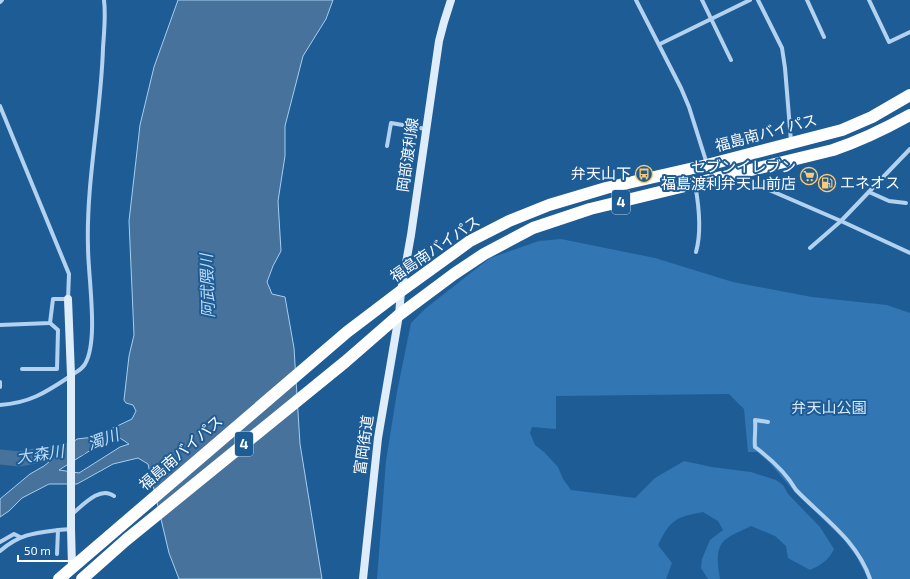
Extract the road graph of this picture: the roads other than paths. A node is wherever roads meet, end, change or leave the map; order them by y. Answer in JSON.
{"nodes":[{"id":1,"x":104,"y":0,"type":"edge"},
{"id":2,"x":451,"y":0,"type":"edge"},
{"id":3,"x":636,"y":0,"type":"edge"},
{"id":4,"x":702,"y":0,"type":"edge"},
{"id":5,"x":750,"y":0,"type":"edge"},
{"id":6,"x":758,"y":0,"type":"edge"},
{"id":7,"x":807,"y":0,"type":"edge"},
{"id":8,"x":869,"y":0,"type":"edge"},
{"id":9,"x":710,"y":19,"type":"junction"},
{"id":10,"x":910,"y":32,"type":"edge"},
{"id":11,"x":824,"y":37,"type":"dead end"},
{"id":12,"x":660,"y":44,"type":"junction"},
{"id":13,"x":731,"y":60,"type":"dead end"},
{"id":14,"x":910,"y":95,"type":"edge"},
{"id":15,"x":0,"y":106,"type":"edge"},
{"id":16,"x":910,"y":115,"type":"edge"},
{"id":17,"x":426,"y":129,"type":"junction"},
{"id":18,"x":791,"y":144,"type":"junction"},
{"id":19,"x":387,"y":146,"type":"dead end"},
{"id":20,"x":910,"y":149,"type":"edge"},
{"id":21,"x":707,"y":165,"type":"junction"},
{"id":22,"x":745,"y":172,"type":"junction"},
{"id":23,"x":695,"y":184,"type":"junction"},
{"id":24,"x":869,"y":192,"type":"junction"},
{"id":25,"x":906,"y":203,"type":"dead end"},
{"id":26,"x":842,"y":221,"type":"junction"},
{"id":27,"x":810,"y":248,"type":"dead end"},
{"id":28,"x":696,"y":252,"type":"dead end"},
{"id":29,"x":910,"y":253,"type":"edge"},
{"id":30,"x":401,"y":291,"type":"junction"},
{"id":31,"x":68,"y":299,"type":"junction"},
{"id":32,"x":398,"y":315,"type":"junction"},
{"id":33,"x":50,"y":323,"type":"junction"},
{"id":34,"x":0,"y":325,"type":"edge"},
{"id":35,"x":22,"y":369,"type":"dead end"},
{"id":36,"x":71,"y":375,"type":"junction"},
{"id":37,"x":0,"y":382,"type":"edge"},
{"id":38,"x":0,"y":387,"type":"edge"},
{"id":39,"x":0,"y":405,"type":"edge"},
{"id":40,"x":768,"y":422,"type":"dead end"},
{"id":41,"x":114,"y":496,"type":"dead end"},
{"id":42,"x":71,"y":515,"type":"junction"},
{"id":43,"x":71,"y":529,"type":"junction"},
{"id":44,"x":58,"y":530,"type":"junction"},
{"id":45,"x":20,"y":538,"type":"junction"},
{"id":46,"x":0,"y":542,"type":"edge"},
{"id":47,"x":0,"y":551,"type":"edge"},
{"id":48,"x":57,"y":554,"type":"dead end"},
{"id":49,"x":75,"y":573,"type":"edge"},
{"id":50,"x":59,"y":579,"type":"edge"},
{"id":51,"x":363,"y":579,"type":"edge"},
{"id":52,"x":870,"y":579,"type":"edge"}],
"edges":[{"from":1,"to":36,"type":"street"},
{"from":2,"to":17,"type":"street","name":"岡部渡利線"},
{"from":3,"to":12,"type":"street"},
{"from":4,"to":9,"type":"street"},
{"from":5,"to":9,"type":"street"},
{"from":6,"to":18,"type":"street"},
{"from":7,"to":11,"type":"street"},
{"from":8,"to":10,"type":"street"},
{"from":9,"to":12,"type":"street"},
{"from":9,"to":13,"type":"street"},
{"from":12,"to":21,"type":"street"},
{"from":14,"to":18,"type":"highway","name":"福島南バイパス","number":"4"},
{"from":15,"to":31,"type":"street"},
{"from":16,"to":22,"type":"highway","name":"福島南バイパス","number":"4"},
{"from":17,"to":19,"type":"street"},
{"from":17,"to":30,"type":"street","name":"岡部渡利線"},
{"from":18,"to":21,"type":"highway","name":"福島南バイパス","number":"4"},
{"from":20,"to":24,"type":"street"},
{"from":21,"to":30,"type":"highway","name":"福島南バイパス","number":"4"},
{"from":22,"to":23,"type":"highway","name":"福島南バイパス","number":"4"},
{"from":22,"to":26,"type":"street"},
{"from":23,"to":28,"type":"street"},
{"from":23,"to":32,"type":"highway","name":"福島南バイパス","number":"4"},
{"from":24,"to":25,"type":"street"},
{"from":24,"to":26,"type":"street"},
{"from":26,"to":27,"type":"street"},
{"from":26,"to":29,"type":"street"},
{"from":30,"to":32,"type":"street","name":"岡部渡利線"},
{"from":30,"to":49,"type":"highway","name":"福島南バイパス","number":"4"},
{"from":31,"to":33,"type":"street"},
{"from":31,"to":36,"type":"street"},
{"from":32,"to":49,"type":"highway","name":"福島南バイパス","number":"4"},
{"from":32,"to":51,"type":"street","name":"富岡街道"},
{"from":33,"to":34,"type":"street"},
{"from":33,"to":35,"type":"street"},
{"from":36,"to":39,"type":"street"},
{"from":36,"to":42,"type":"street"},
{"from":37,"to":38,"type":"street"},
{"from":40,"to":52,"type":"street"},
{"from":41,"to":42,"type":"street"},
{"from":42,"to":43,"type":"street"},
{"from":43,"to":44,"type":"street"},
{"from":43,"to":49,"type":"street"},
{"from":44,"to":45,"type":"street"},
{"from":44,"to":48,"type":"street"},
{"from":45,"to":46,"type":"street"},
{"from":45,"to":47,"type":"street"},
{"from":49,"to":50,"type":"highway","name":"福島南バイパス","number":"4"}]}
